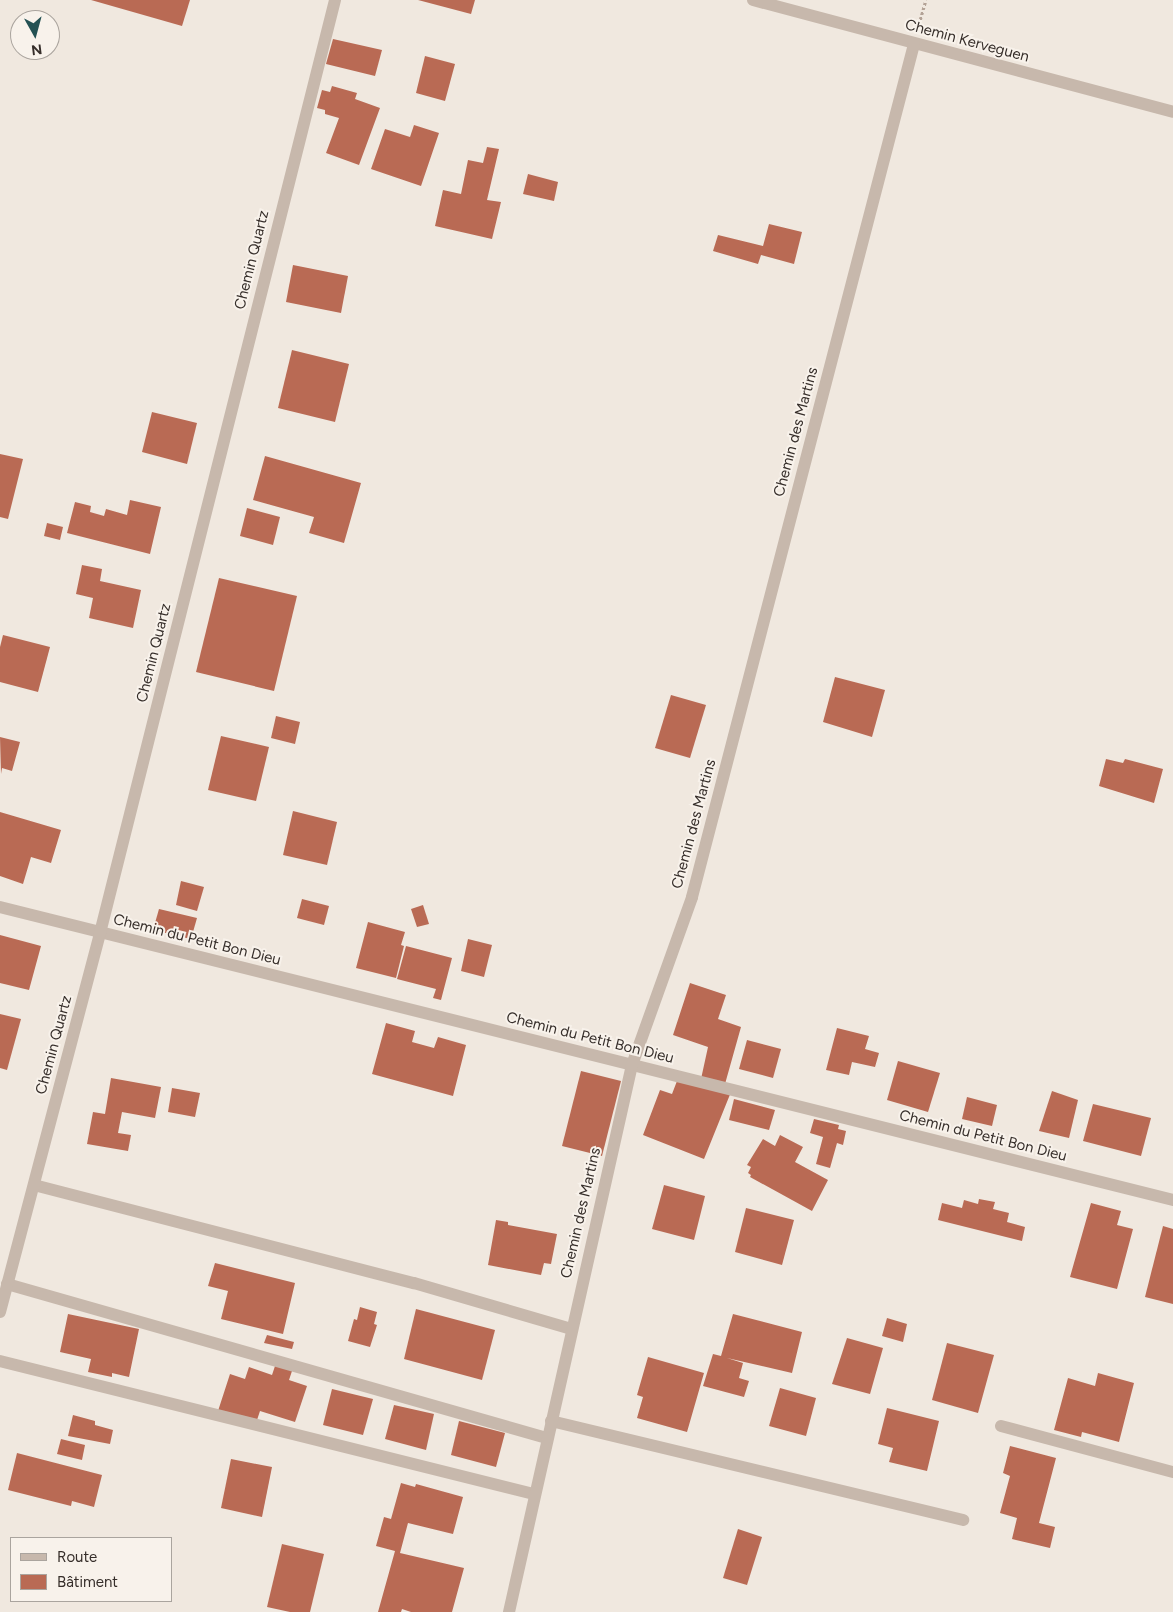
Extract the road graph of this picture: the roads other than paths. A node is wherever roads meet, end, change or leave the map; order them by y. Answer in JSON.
{"nodes":[{"id":1,"x":334,"y":0,"type":"edge"},
{"id":2,"x":753,"y":0,"type":"edge"},
{"id":3,"x":914,"y":44,"type":"junction"},
{"id":4,"x":1173,"y":112,"type":"edge"},
{"id":5,"x":0,"y":908,"type":"edge"},
{"id":6,"x":100,"y":933,"type":"junction"},
{"id":7,"x":632,"y":1065,"type":"junction"},
{"id":8,"x":34,"y":1185,"type":"junction"},
{"id":9,"x":1173,"y":1200,"type":"edge"},
{"id":10,"x":8,"y":1284,"type":"junction"},
{"id":11,"x":0,"y":1312,"type":"edge"},
{"id":12,"x":571,"y":1329,"type":"junction"},
{"id":13,"x":0,"y":1361,"type":"edge"},
{"id":14,"x":551,"y":1421,"type":"junction"},
{"id":15,"x":1001,"y":1426,"type":"dead end"},
{"id":16,"x":546,"y":1438,"type":"junction"},
{"id":17,"x":1173,"y":1472,"type":"edge"},
{"id":18,"x":534,"y":1494,"type":"junction"},
{"id":19,"x":964,"y":1520,"type":"dead end"},
{"id":20,"x":509,"y":1612,"type":"edge"}],
"edges":[{"from":1,"to":6,"type":"street","name":"Chemin Quartz"},
{"from":2,"to":3,"type":"street","name":"Chemin Kerveguen"},
{"from":3,"to":4,"type":"street","name":"Chemin Kerveguen"},
{"from":3,"to":7,"type":"street","name":"Chemin des Martins"},
{"from":5,"to":6,"type":"street","name":"Chemin du Petit Bon Dieu"},
{"from":6,"to":7,"type":"street","name":"Chemin du Petit Bon Dieu"},
{"from":6,"to":8,"type":"street","name":"Chemin Quartz"},
{"from":7,"to":9,"type":"street","name":"Chemin du Petit Bon Dieu"},
{"from":7,"to":12,"type":"street","name":"Chemin des Martins"},
{"from":8,"to":10,"type":"street","name":"Chemin Quartz"},
{"from":8,"to":12,"type":"street"},
{"from":10,"to":11,"type":"street","name":"Chemin Quartz"},
{"from":10,"to":16,"type":"street"},
{"from":12,"to":14,"type":"street","name":"Chemin des Martins"},
{"from":13,"to":18,"type":"street"},
{"from":14,"to":16,"type":"street","name":"Chemin des Martins"},
{"from":14,"to":19,"type":"street"},
{"from":15,"to":17,"type":"street"},
{"from":16,"to":18,"type":"street","name":"Chemin des Martins"},
{"from":18,"to":20,"type":"street","name":"Chemin des Martins"}]}
